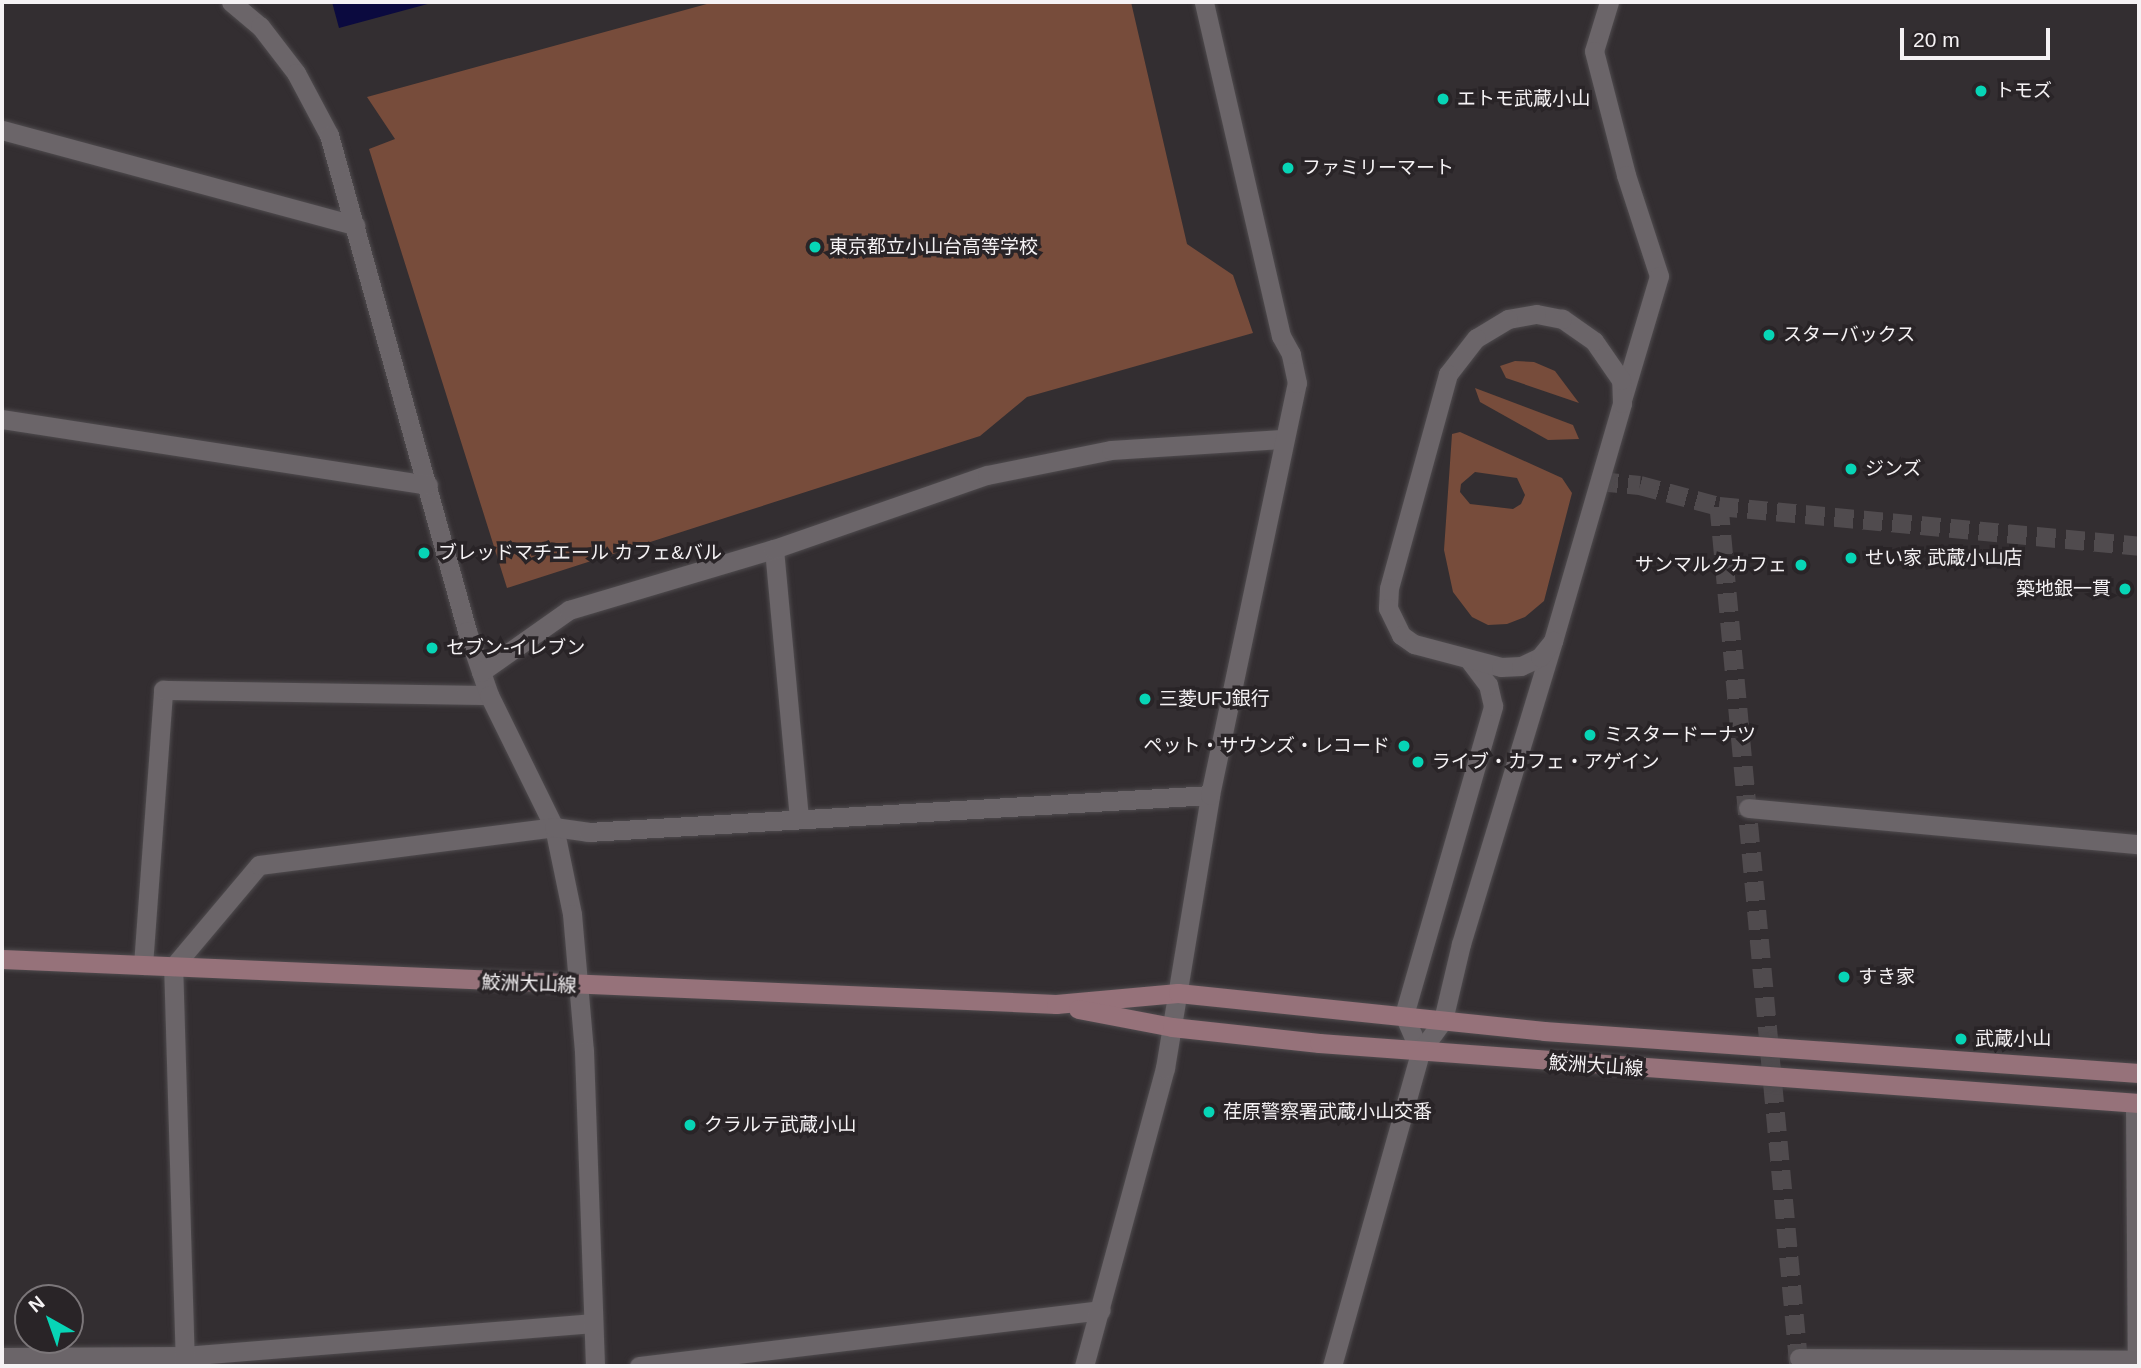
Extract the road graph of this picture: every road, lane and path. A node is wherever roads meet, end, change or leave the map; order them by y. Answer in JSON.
{"nodes":[{"id":1,"x":231,"y":2,"type":"edge"},
{"id":2,"x":1204,"y":2,"type":"edge"},
{"id":3,"x":1609,"y":2,"type":"edge"},
{"id":4,"x":2,"y":130,"type":"edge"},
{"id":5,"x":355,"y":225,"type":"junction"},
{"id":6,"x":1622,"y":403,"type":"junction"},
{"id":7,"x":2,"y":419,"type":"edge"},
{"id":8,"x":1282,"y":439,"type":"junction"},
{"id":9,"x":428,"y":485,"type":"junction"},
{"id":10,"x":774,"y":549,"type":"junction"},
{"id":11,"x":1553,"y":641,"type":"junction"},
{"id":12,"x":1469,"y":660,"type":"junction"},
{"id":13,"x":481,"y":672,"type":"junction"},
{"id":14,"x":489,"y":695,"type":"junction"},
{"id":15,"x":1210,"y":795,"type":"junction"},
{"id":16,"x":1748,"y":808,"type":"dead end"},
{"id":17,"x":799,"y":818,"type":"junction"},
{"id":18,"x":554,"y":827,"type":"junction"},
{"id":19,"x":2139,"y":844,"type":"edge"},
{"id":20,"x":2,"y":959,"type":"edge"},
{"id":21,"x":143,"y":965,"type":"junction"},
{"id":22,"x":173,"y":967,"type":"junction"},
{"id":23,"x":578,"y":986,"type":"junction"},
{"id":24,"x":1178,"y":993,"type":"junction"},
{"id":25,"x":1056,"y":1004,"type":"junction"},
{"id":26,"x":1404,"y":1016,"type":"junction"},
{"id":27,"x":1443,"y":1020,"type":"junction"},
{"id":28,"x":1172,"y":1027,"type":"junction"},
{"id":29,"x":1420,"y":1052,"type":"junction"},
{"id":30,"x":2139,"y":1073,"type":"edge"},
{"id":31,"x":2137,"y":1103,"type":"edge"},
{"id":32,"x":1101,"y":1310,"type":"junction"},
{"id":33,"x":592,"y":1323,"type":"junction"},
{"id":34,"x":2,"y":1357,"type":"edge"},
{"id":35,"x":1799,"y":1358,"type":"dead end"},
{"id":36,"x":185,"y":1361,"type":"edge"},
{"id":37,"x":2137,"y":1363,"type":"edge"},
{"id":38,"x":595,"y":1366,"type":"edge"},
{"id":39,"x":639,"y":1366,"type":"edge"},
{"id":40,"x":1084,"y":1366,"type":"edge"},
{"id":41,"x":1332,"y":1366,"type":"edge"}],
"edges":[{"from":1,"to":5,"type":"street"},
{"from":2,"to":8,"type":"street"},
{"from":3,"to":6,"type":"street"},
{"from":4,"to":5,"type":"street"},
{"from":5,"to":9,"type":"street"},
{"from":6,"to":11,"type":"street"},
{"from":6,"to":12,"type":"street"},
{"from":7,"to":9,"type":"street"},
{"from":8,"to":10,"type":"street"},
{"from":8,"to":15,"type":"street"},
{"from":9,"to":13,"type":"street"},
{"from":10,"to":13,"type":"street"},
{"from":10,"to":17,"type":"street"},
{"from":11,"to":12,"type":"street"},
{"from":11,"to":27,"type":"street"},
{"from":12,"to":26,"type":"street"},
{"from":13,"to":14,"type":"street"},
{"from":14,"to":18,"type":"street"},
{"from":14,"to":21,"type":"street"},
{"from":15,"to":17,"type":"street"},
{"from":15,"to":24,"type":"street"},
{"from":16,"to":19,"type":"street"},
{"from":17,"to":18,"type":"street"},
{"from":18,"to":22,"type":"street"},
{"from":18,"to":23,"type":"street"},
{"from":20,"to":21,"type":"main road","name":"鮫洲大山線"},
{"from":21,"to":22,"type":"main road","name":"鮫洲大山線"},
{"from":22,"to":23,"type":"main road","name":"鮫洲大山線"},
{"from":22,"to":36,"type":"street"},
{"from":23,"to":25,"type":"main road","name":"鮫洲大山線"},
{"from":23,"to":33,"type":"street"},
{"from":24,"to":25,"type":"main road","name":"鮫洲大山線"},
{"from":24,"to":26,"type":"main road","name":"鮫洲大山線"},
{"from":24,"to":28,"type":"street"},
{"from":25,"to":28,"type":"main road","name":"鮫洲大山線"},
{"from":26,"to":27,"type":"main road","name":"鮫洲大山線"},
{"from":26,"to":29,"type":"street"},
{"from":27,"to":29,"type":"street"},
{"from":27,"to":30,"type":"main road","name":"鮫洲大山線"},
{"from":28,"to":29,"type":"main road","name":"鮫洲大山線"},
{"from":28,"to":32,"type":"street"},
{"from":29,"to":31,"type":"main road","name":"鮫洲大山線"},
{"from":29,"to":41,"type":"street"},
{"from":31,"to":37,"type":"street"},
{"from":32,"to":39,"type":"street"},
{"from":32,"to":40,"type":"street"},
{"from":33,"to":36,"type":"street"},
{"from":33,"to":38,"type":"street"},
{"from":34,"to":36,"type":"street"},
{"from":35,"to":37,"type":"street"}]}
